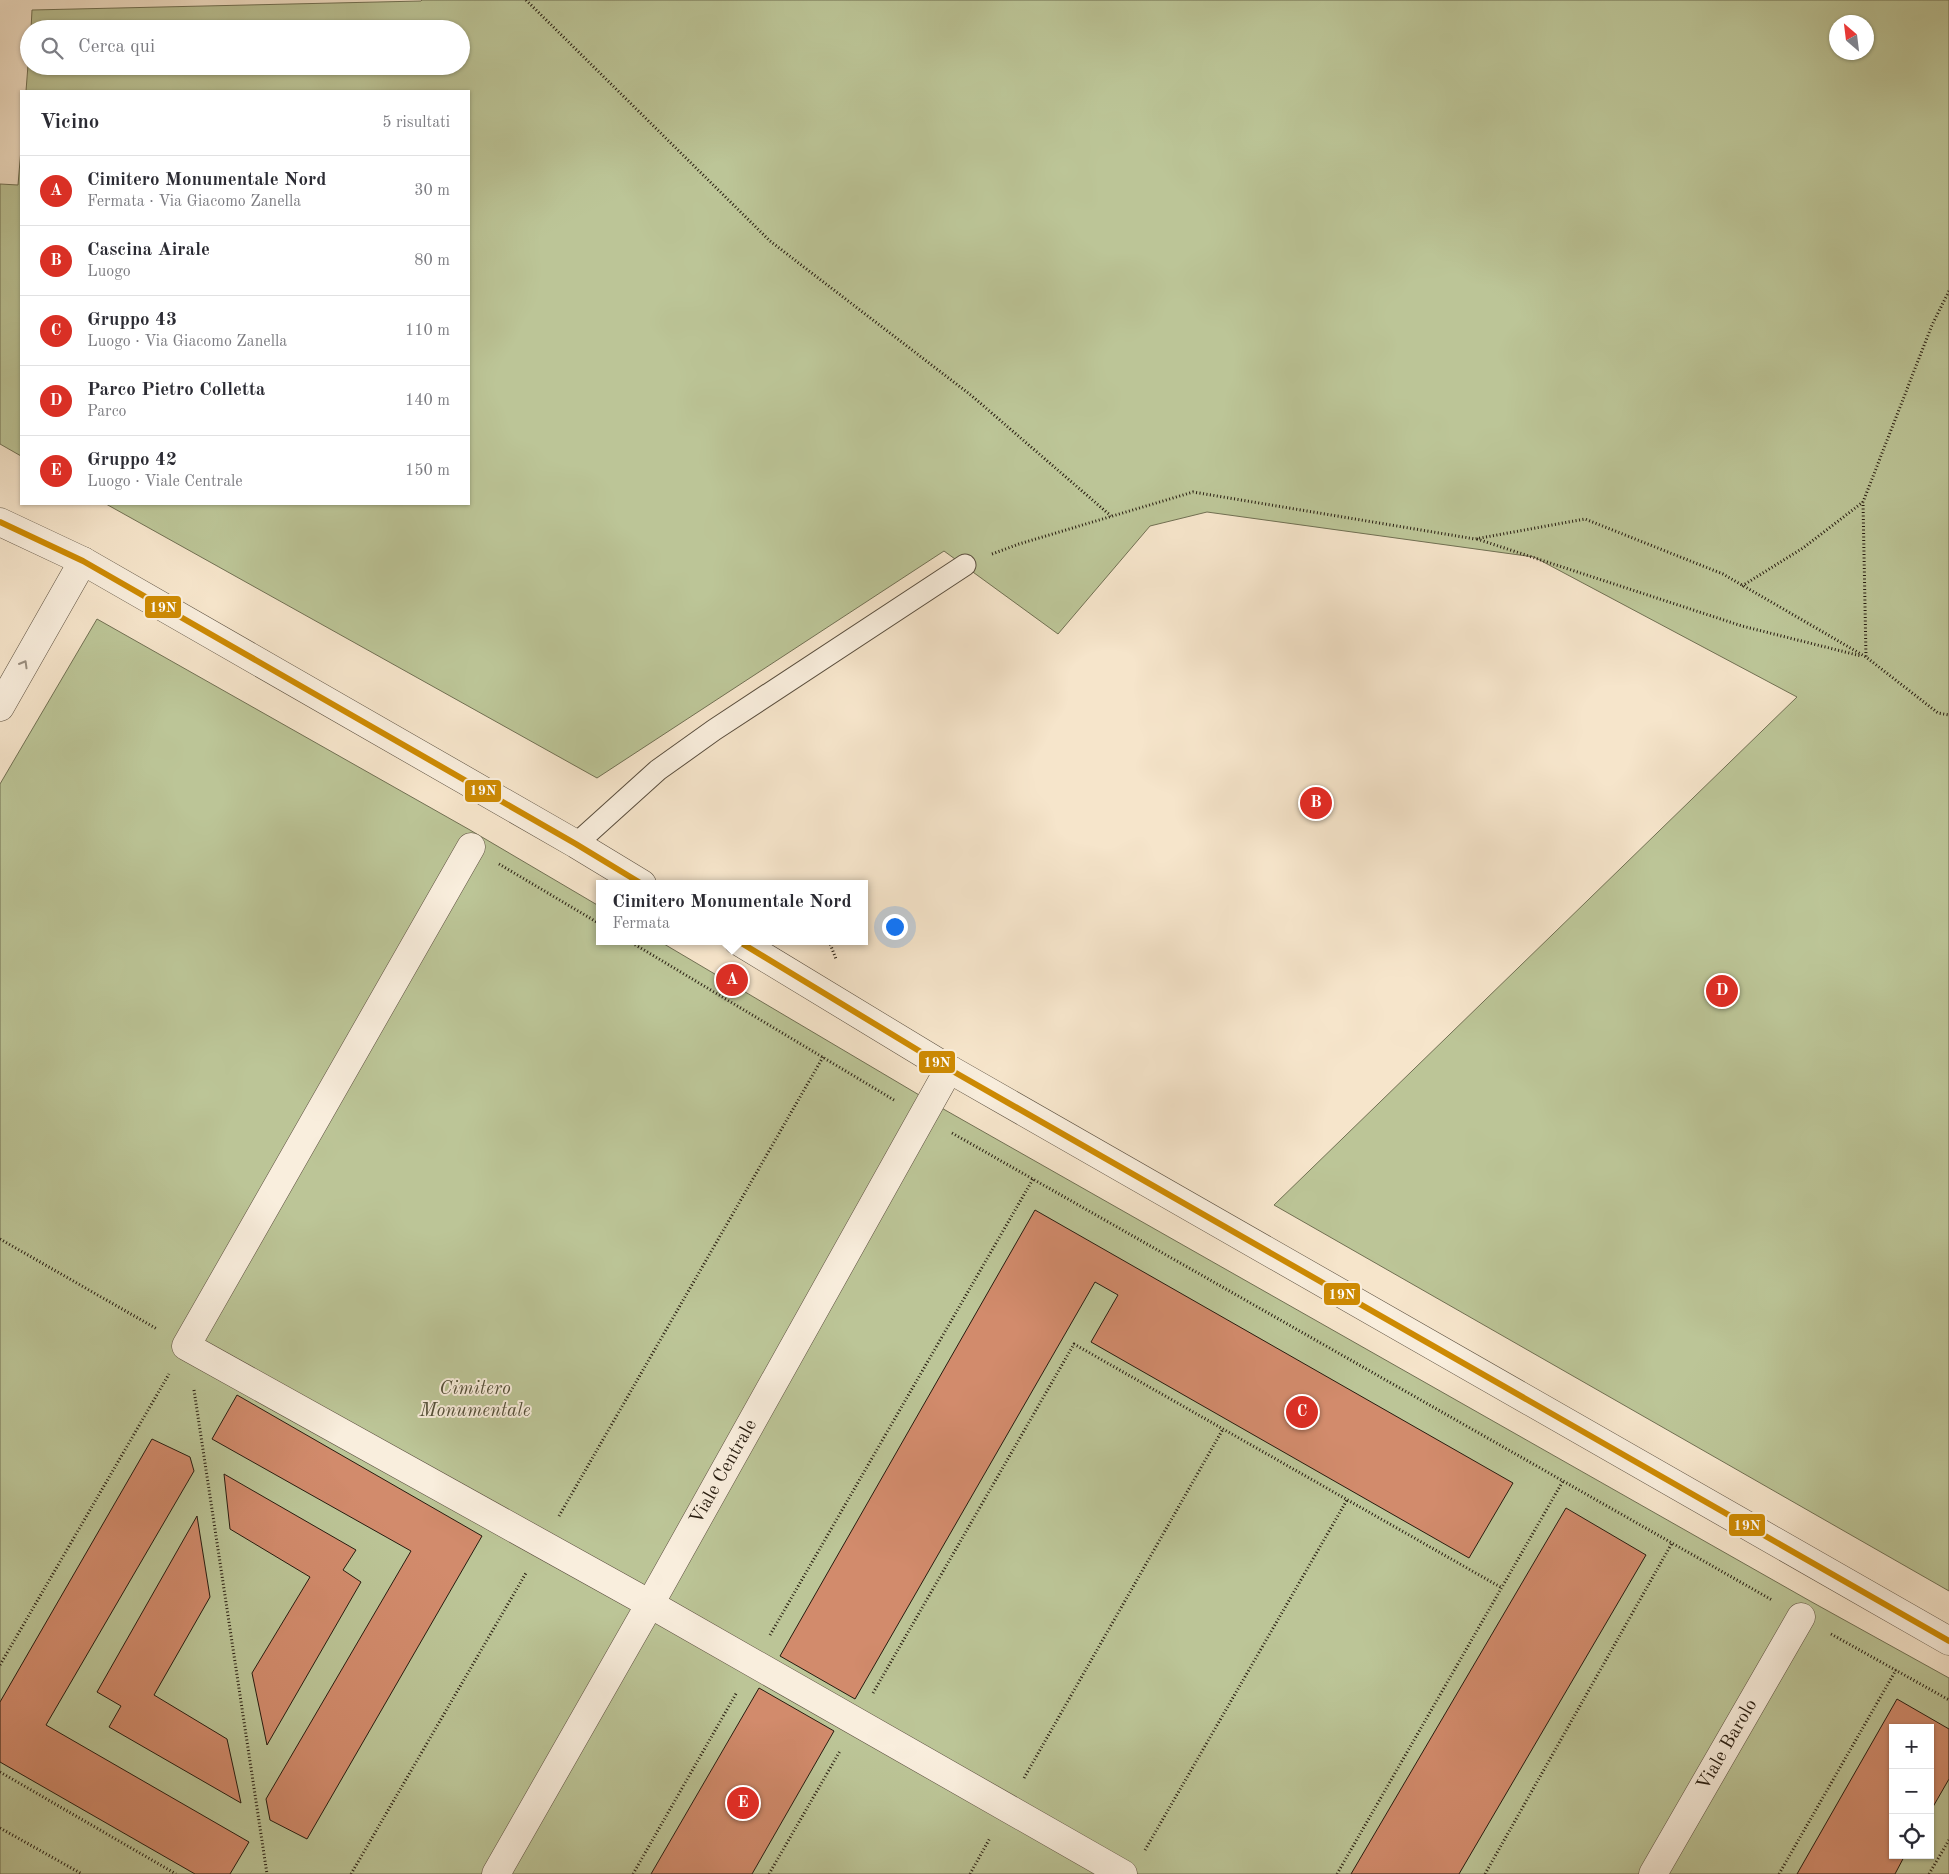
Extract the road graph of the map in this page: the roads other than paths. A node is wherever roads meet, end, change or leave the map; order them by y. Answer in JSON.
{"nodes":[{"id":1,"x":0,"y":522,"type":"edge"},
{"id":2,"x":83,"y":561,"type":"junction"},
{"id":3,"x":965,"y":566,"type":"road end"},
{"id":4,"x":0,"y":707,"type":"edge"},
{"id":5,"x":576,"y":844,"type":"junction"},
{"id":6,"x":471,"y":847,"type":"road end"},
{"id":7,"x":635,"y":880,"type":"edge"},
{"id":8,"x":745,"y":945,"type":"edge"},
{"id":9,"x":949,"y":1069,"type":"junction"},
{"id":10,"x":650,"y":1604,"type":"junction"},
{"id":11,"x":1801,"y":1617,"type":"road end"},
{"id":12,"x":1949,"y":1641,"type":"edge"},
{"id":13,"x":1132,"y":1866,"type":"edge"},
{"id":14,"x":496,"y":1874,"type":"edge"},
{"id":15,"x":1653,"y":1874,"type":"edge"}],
"edges":[{"from":1,"to":2,"type":"street"},
{"from":4,"to":2,"type":"street","one_way":true},
{"from":2,"to":5,"type":"street"},
{"from":3,"to":5,"type":"lane"},
{"from":5,"to":7,"type":"street"},
{"from":6,"to":10,"type":"street"},
{"from":8,"to":9,"type":"street"},
{"from":9,"to":10,"type":"street","name":"Viale Centrale"},
{"from":9,"to":12,"type":"street"},
{"from":10,"to":13,"type":"street"},
{"from":10,"to":14,"type":"street","name":"Viale Centrale"},
{"from":11,"to":15,"type":"street","name":"Viale Barolo"}]}
